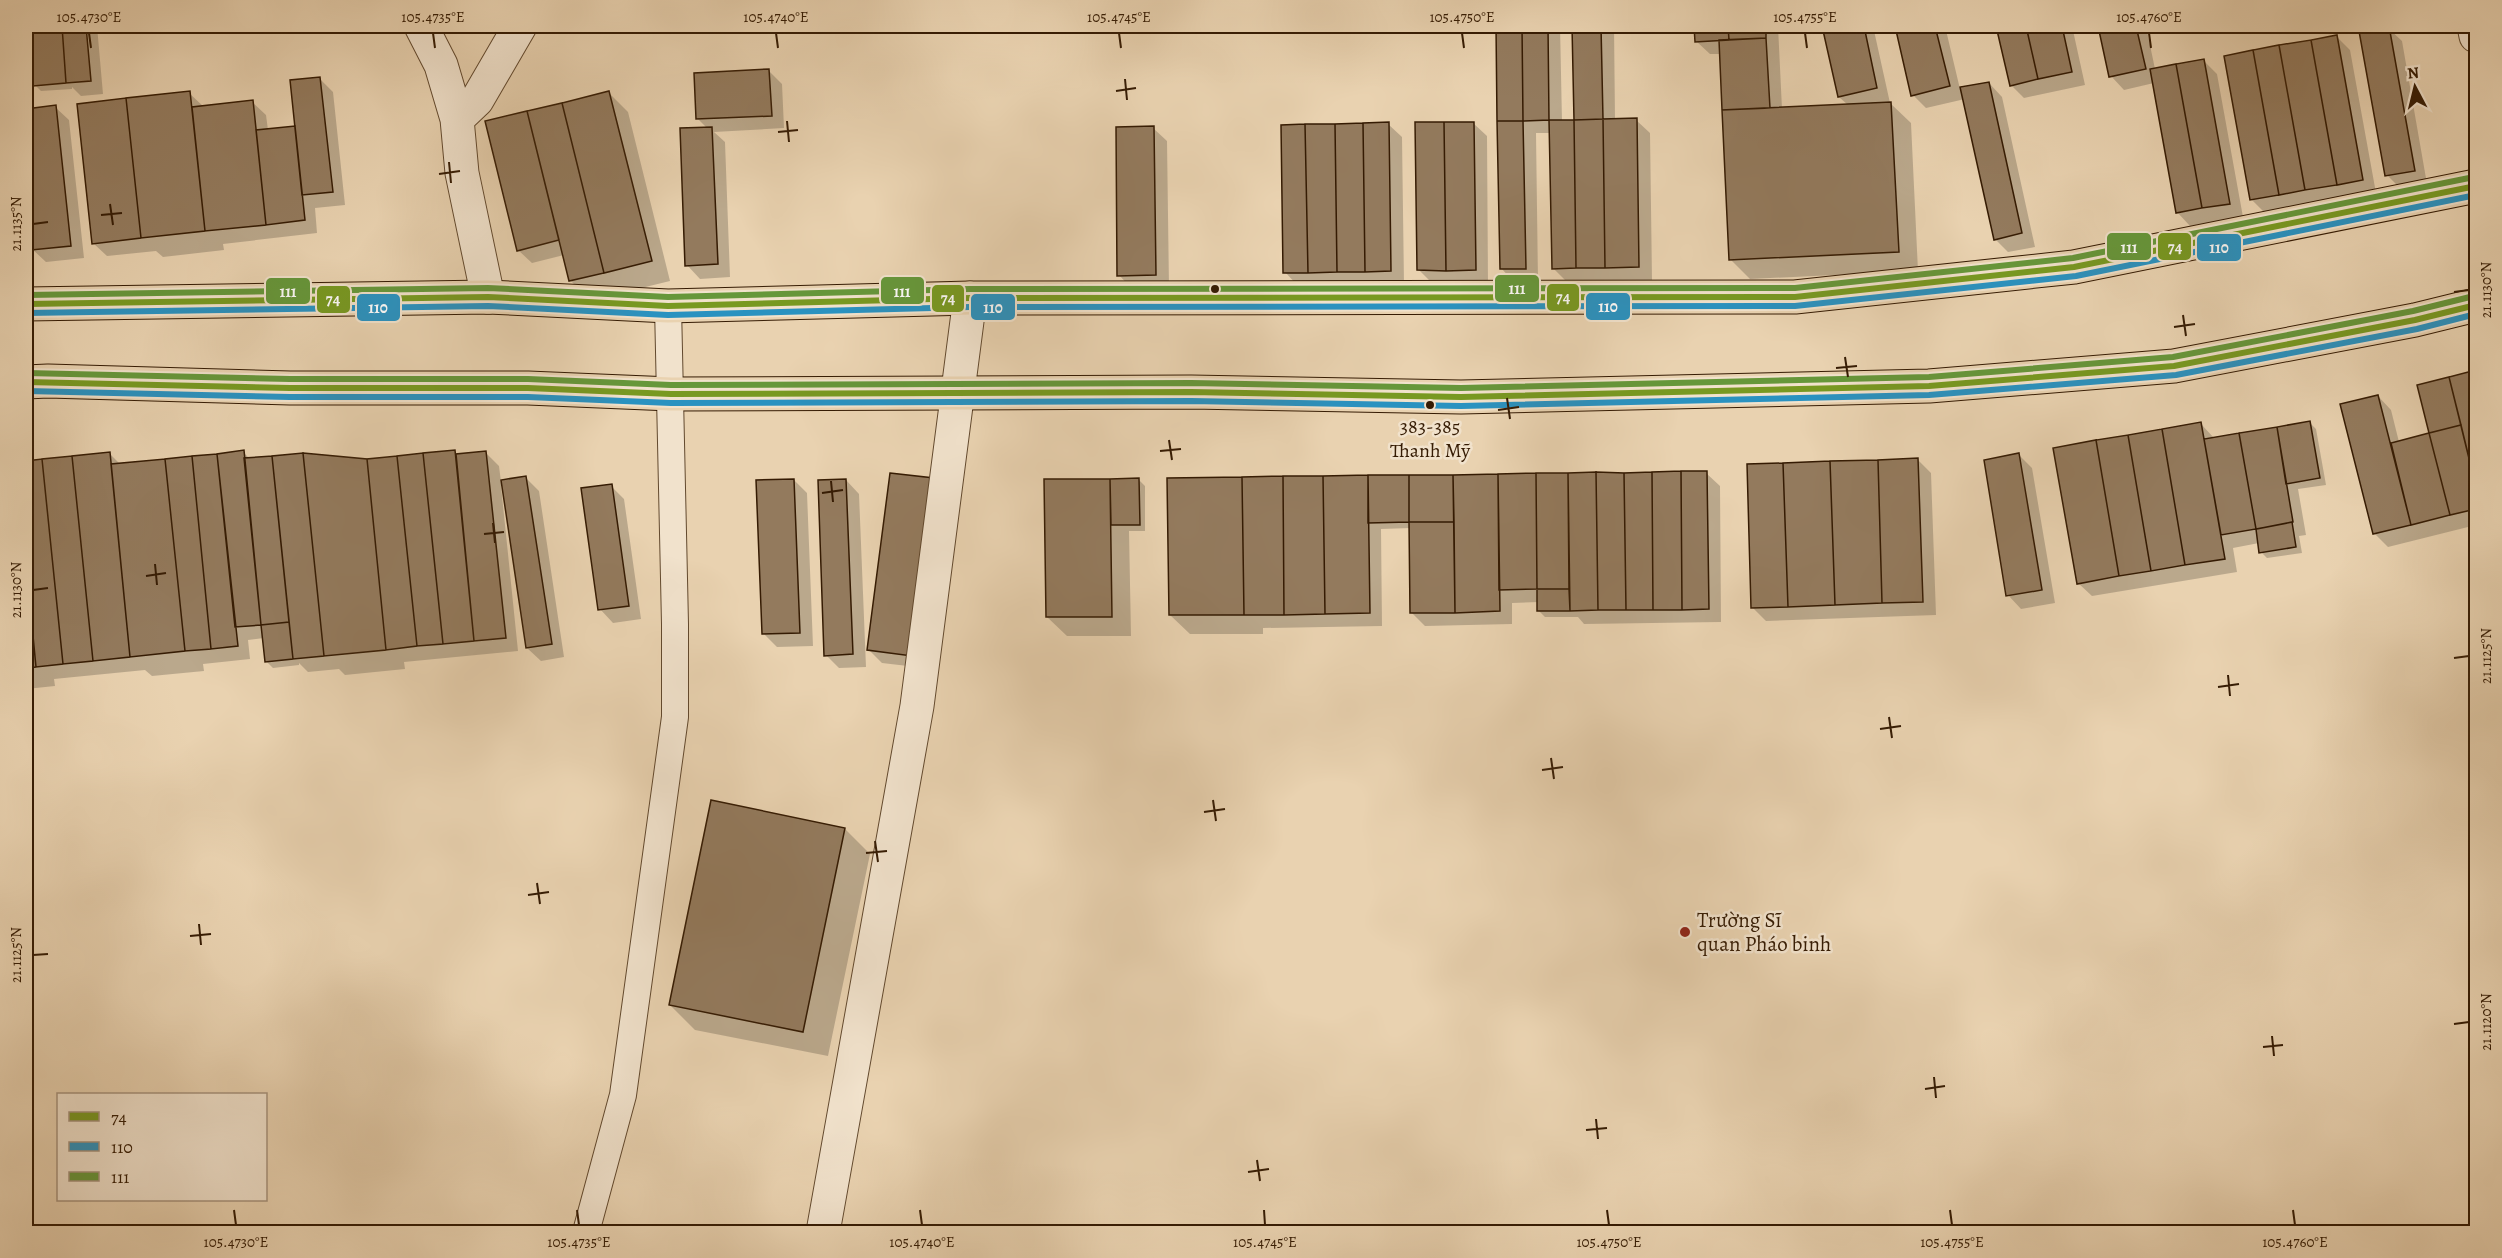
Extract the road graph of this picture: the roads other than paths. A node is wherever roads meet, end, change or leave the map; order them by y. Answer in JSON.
{"nodes":[{"id":1,"x":421,"y":26,"type":"edge"},
{"id":2,"x":520,"y":26,"type":"edge"},
{"id":3,"x":2474,"y":26,"type":"edge"},
{"id":4,"x":2476,"y":36,"type":"edge"},
{"id":5,"x":457,"y":119,"type":"junction"},
{"id":6,"x":2476,"y":186,"type":"edge"},
{"id":7,"x":489,"y":297,"type":"junction"},
{"id":8,"x":970,"y":298,"type":"junction"},
{"id":9,"x":26,"y":304,"type":"edge"},
{"id":10,"x":2476,"y":305,"type":"edge"},
{"id":11,"x":668,"y":306,"type":"junction"},
{"id":12,"x":26,"y":382,"type":"edge"},
{"id":13,"x":958,"y":392,"type":"junction"},
{"id":14,"x":671,"y":394,"type":"junction"},
{"id":15,"x":586,"y":1233,"type":"edge"},
{"id":16,"x":823,"y":1233,"type":"edge"}],
"edges":[{"from":1,"to":5,"type":"street"},
{"from":2,"to":5,"type":"street"},
{"from":3,"to":4,"type":"street"},
{"from":5,"to":7,"type":"street"},
{"from":6,"to":8,"type":"main road"},
{"from":7,"to":9,"type":"main road"},
{"from":7,"to":11,"type":"main road"},
{"from":8,"to":11,"type":"main road"},
{"from":8,"to":13,"type":"street"},
{"from":10,"to":13,"type":"main road"},
{"from":11,"to":14,"type":"lane"},
{"from":12,"to":14,"type":"main road"},
{"from":13,"to":14,"type":"main road"},
{"from":13,"to":16,"type":"street"},
{"from":14,"to":15,"type":"lane"}]}
